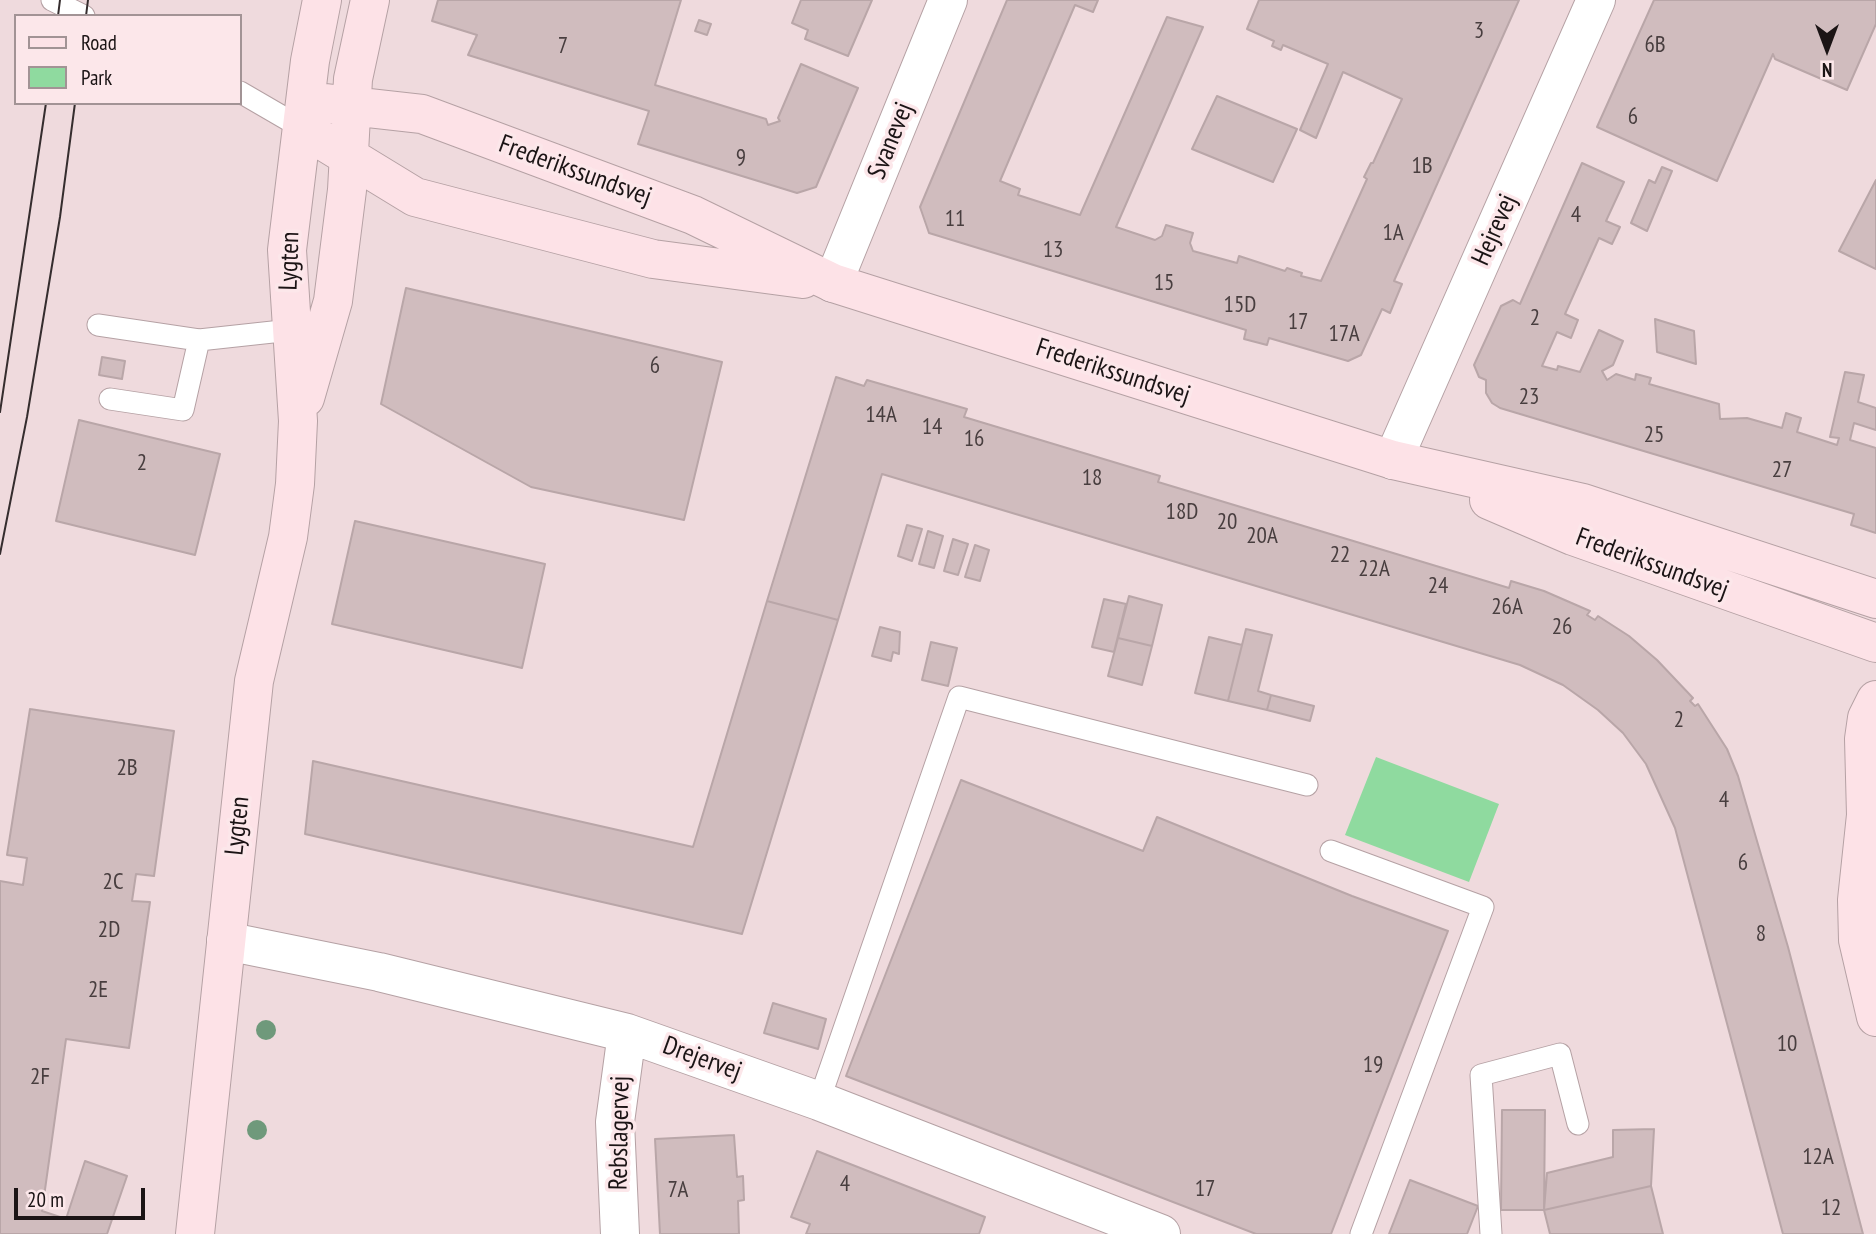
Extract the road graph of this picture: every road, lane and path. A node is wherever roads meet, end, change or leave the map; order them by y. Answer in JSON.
{"nodes":[{"id":1,"x":52,"y":0,"type":"edge"},
{"id":2,"x":322,"y":0,"type":"edge"},
{"id":3,"x":370,"y":0,"type":"edge"},
{"id":4,"x":948,"y":0,"type":"edge"},
{"id":5,"x":1596,"y":0,"type":"edge"},
{"id":6,"x":80,"y":14,"type":"edge"},
{"id":7,"x":243,"y":93,"type":"edge"},
{"id":8,"x":352,"y":93,"type":"junction"},
{"id":9,"x":304,"y":115,"type":"junction"},
{"id":10,"x":348,"y":174,"type":"junction"},
{"id":11,"x":833,"y":283,"type":"junction"},
{"id":12,"x":97,"y":325,"type":"dead end"},
{"id":13,"x":291,"y":330,"type":"junction"},
{"id":14,"x":199,"y":340,"type":"junction"},
{"id":15,"x":110,"y":399,"type":"dead end"},
{"id":16,"x":298,"y":421,"type":"junction"},
{"id":17,"x":1393,"y":460,"type":"junction"},
{"id":18,"x":1876,"y":599,"type":"edge"},
{"id":19,"x":1876,"y":643,"type":"edge"},
{"id":20,"x":1876,"y":700,"type":"edge"},
{"id":21,"x":1307,"y":785,"type":"dead end"},
{"id":22,"x":1871,"y":811,"type":"edge"},
{"id":23,"x":1331,"y":851,"type":"dead end"},
{"id":24,"x":226,"y":941,"type":"junction"},
{"id":25,"x":1876,"y":1017,"type":"edge"},
{"id":26,"x":627,"y":1033,"type":"junction"},
{"id":27,"x":819,"y":1101,"type":"junction"},
{"id":28,"x":1578,"y":1124,"type":"dead end"},
{"id":29,"x":195,"y":1234,"type":"edge"},
{"id":30,"x":621,"y":1234,"type":"edge"},
{"id":31,"x":1161,"y":1234,"type":"edge"},
{"id":32,"x":1362,"y":1234,"type":"edge"},
{"id":33,"x":1491,"y":1234,"type":"edge"}],
"edges":[{"from":1,"to":6,"type":"lane"},
{"from":2,"to":9,"type":"street","name":"Lygten"},
{"from":3,"to":8,"type":"street","name":"Lygten"},
{"from":4,"to":11,"type":"street","name":"Svanevej"},
{"from":5,"to":17,"type":"street","name":"Hejrevej"},
{"from":7,"to":9,"type":"lane"},
{"from":8,"to":9,"type":"street","name":"Frederikssundsvej"},
{"from":8,"to":10,"type":"street","name":"Lygten"},
{"from":8,"to":11,"type":"street","name":"Frederikssundsvej"},
{"from":9,"to":10,"type":"street","name":"Frederikssundsvej"},
{"from":9,"to":13,"type":"street","name":"Lygten"},
{"from":10,"to":11,"type":"street","name":"Frederikssundsvej"},
{"from":10,"to":16,"type":"street","name":"Lygten"},
{"from":11,"to":17,"type":"street","name":"Frederikssundsvej"},
{"from":12,"to":14,"type":"lane"},
{"from":13,"to":14,"type":"lane"},
{"from":13,"to":16,"type":"street","name":"Lygten"},
{"from":14,"to":15,"type":"lane"},
{"from":16,"to":24,"type":"street","name":"Lygten"},
{"from":17,"to":18,"type":"street","name":"Frederikssundsvej"},
{"from":17,"to":19,"type":"street","name":"Frederikssundsvej"},
{"from":20,"to":22,"type":"street"},
{"from":21,"to":27,"type":"lane"},
{"from":22,"to":25,"type":"street"},
{"from":23,"to":32,"type":"lane"},
{"from":24,"to":26,"type":"street","name":"Drejervej"},
{"from":24,"to":29,"type":"street","name":"Lygten"},
{"from":26,"to":27,"type":"street","name":"Drejervej"},
{"from":26,"to":30,"type":"street","name":"Rebslagervej"},
{"from":27,"to":31,"type":"street","name":"Drejervej"},
{"from":28,"to":33,"type":"lane"}]}
